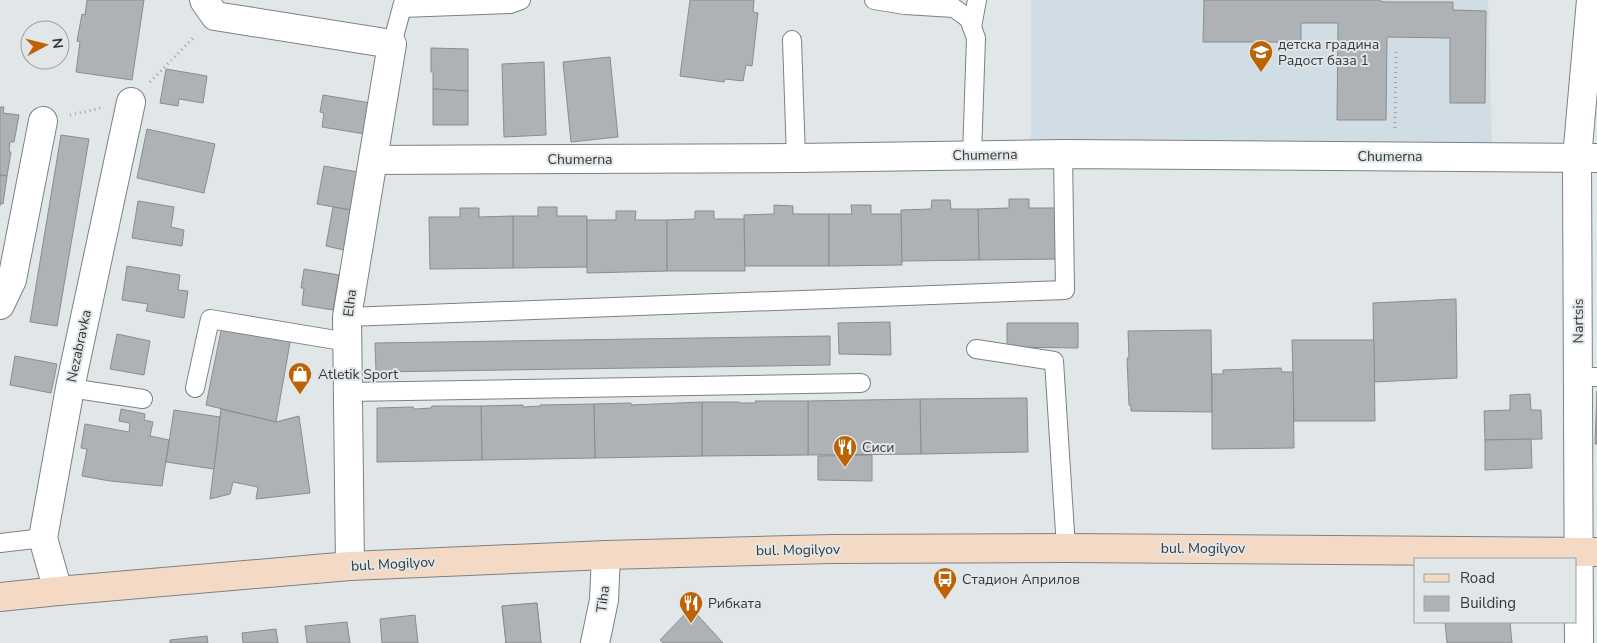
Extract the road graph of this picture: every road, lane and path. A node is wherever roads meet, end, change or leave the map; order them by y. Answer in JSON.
{"nodes":[{"id":1,"x":204,"y":0,"type":"edge"},
{"id":2,"x":522,"y":0,"type":"edge"},
{"id":3,"x":874,"y":0,"type":"edge"},
{"id":4,"x":977,"y":0,"type":"edge"},
{"id":5,"x":1590,"y":0,"type":"edge"},
{"id":6,"x":403,"y":4,"type":"edge"},
{"id":7,"x":972,"y":27,"type":"junction"},
{"id":8,"x":792,"y":40,"type":"dead end"},
{"id":9,"x":392,"y":44,"type":"junction"},
{"id":10,"x":1396,"y":50,"type":"dead end"},
{"id":11,"x":131,"y":102,"type":"dead end"},
{"id":12,"x":1589,"y":106,"type":"edge"},
{"id":13,"x":43,"y":121,"type":"dead end"},
{"id":14,"x":1063,"y":154,"type":"junction"},
{"id":15,"x":972,"y":155,"type":"junction"},
{"id":16,"x":1394,"y":156,"type":"junction"},
{"id":17,"x":796,"y":158,"type":"junction"},
{"id":18,"x":1587,"y":158,"type":"edge"},
{"id":19,"x":373,"y":160,"type":"junction"},
{"id":20,"x":1587,"y":295,"type":"edge"},
{"id":21,"x":0,"y":305,"type":"edge"},
{"id":22,"x":347,"y":329,"type":"junction"},
{"id":23,"x":976,"y":349,"type":"dead end"},
{"id":24,"x":1588,"y":377,"type":"edge"},
{"id":25,"x":861,"y":383,"type":"dead end"},
{"id":26,"x":70,"y":388,"type":"junction"},
{"id":27,"x":195,"y":388,"type":"dead end"},
{"id":28,"x":348,"y":392,"type":"junction"},
{"id":29,"x":142,"y":399,"type":"dead end"},
{"id":30,"x":43,"y":538,"type":"junction"},
{"id":31,"x":0,"y":543,"type":"edge"},
{"id":32,"x":1066,"y":548,"type":"junction"},
{"id":33,"x":1588,"y":552,"type":"edge"},
{"id":34,"x":606,"y":555,"type":"junction"},
{"id":35,"x":350,"y":566,"type":"junction"},
{"id":36,"x":58,"y":590,"type":"junction"},
{"id":37,"x":0,"y":597,"type":"edge"},
{"id":38,"x":594,"y":643,"type":"edge"},
{"id":39,"x":1580,"y":643,"type":"edge"}],
"edges":[{"from":1,"to":9,"type":"street"},
{"from":2,"to":6,"type":"lane"},
{"from":3,"to":7,"type":"lane"},
{"from":4,"to":7,"type":"lane"},
{"from":5,"to":12,"type":"street","name":"Nartsis"},
{"from":6,"to":9,"type":"lane"},
{"from":7,"to":15,"type":"lane"},
{"from":8,"to":17,"type":"lane"},
{"from":9,"to":19,"type":"street","name":"Elha"},
{"from":10,"to":16,"type":"path"},
{"from":11,"to":26,"type":"street","name":"Nezabravka"},
{"from":12,"to":18,"type":"street","name":"Nartsis"},
{"from":13,"to":21,"type":"street"},
{"from":14,"to":15,"type":"street","name":"Chumerna"},
{"from":14,"to":16,"type":"street","name":"Chumerna"},
{"from":14,"to":22,"type":"lane"},
{"from":15,"to":17,"type":"street","name":"Chumerna"},
{"from":16,"to":18,"type":"street","name":"Chumerna"},
{"from":17,"to":19,"type":"street","name":"Chumerna"},
{"from":18,"to":20,"type":"street","name":"Nartsis"},
{"from":19,"to":22,"type":"street","name":"Elha"},
{"from":20,"to":24,"type":"street","name":"Nartsis"},
{"from":22,"to":27,"type":"lane"},
{"from":22,"to":28,"type":"street","name":"Elha"},
{"from":23,"to":32,"type":"lane"},
{"from":24,"to":33,"type":"street","name":"Nartsis"},
{"from":25,"to":28,"type":"lane"},
{"from":26,"to":29,"type":"lane"},
{"from":26,"to":30,"type":"street","name":"Nezabravka"},
{"from":28,"to":35,"type":"street","name":"Elha"},
{"from":30,"to":31,"type":"lane"},
{"from":30,"to":36,"type":"street","name":"Nezabravka"},
{"from":32,"to":33,"type":"street","name":"bul. Mogilyov"},
{"from":32,"to":34,"type":"street","name":"bul. Mogilyov"},
{"from":33,"to":39,"type":"street","name":"Nartsis"},
{"from":34,"to":35,"type":"street","name":"bul. Mogilyov"},
{"from":34,"to":38,"type":"street","name":"Tiha"},
{"from":35,"to":36,"type":"street","name":"bul. Mogilyov"},
{"from":36,"to":37,"type":"street","name":"bul. Mogilyov"}]}
